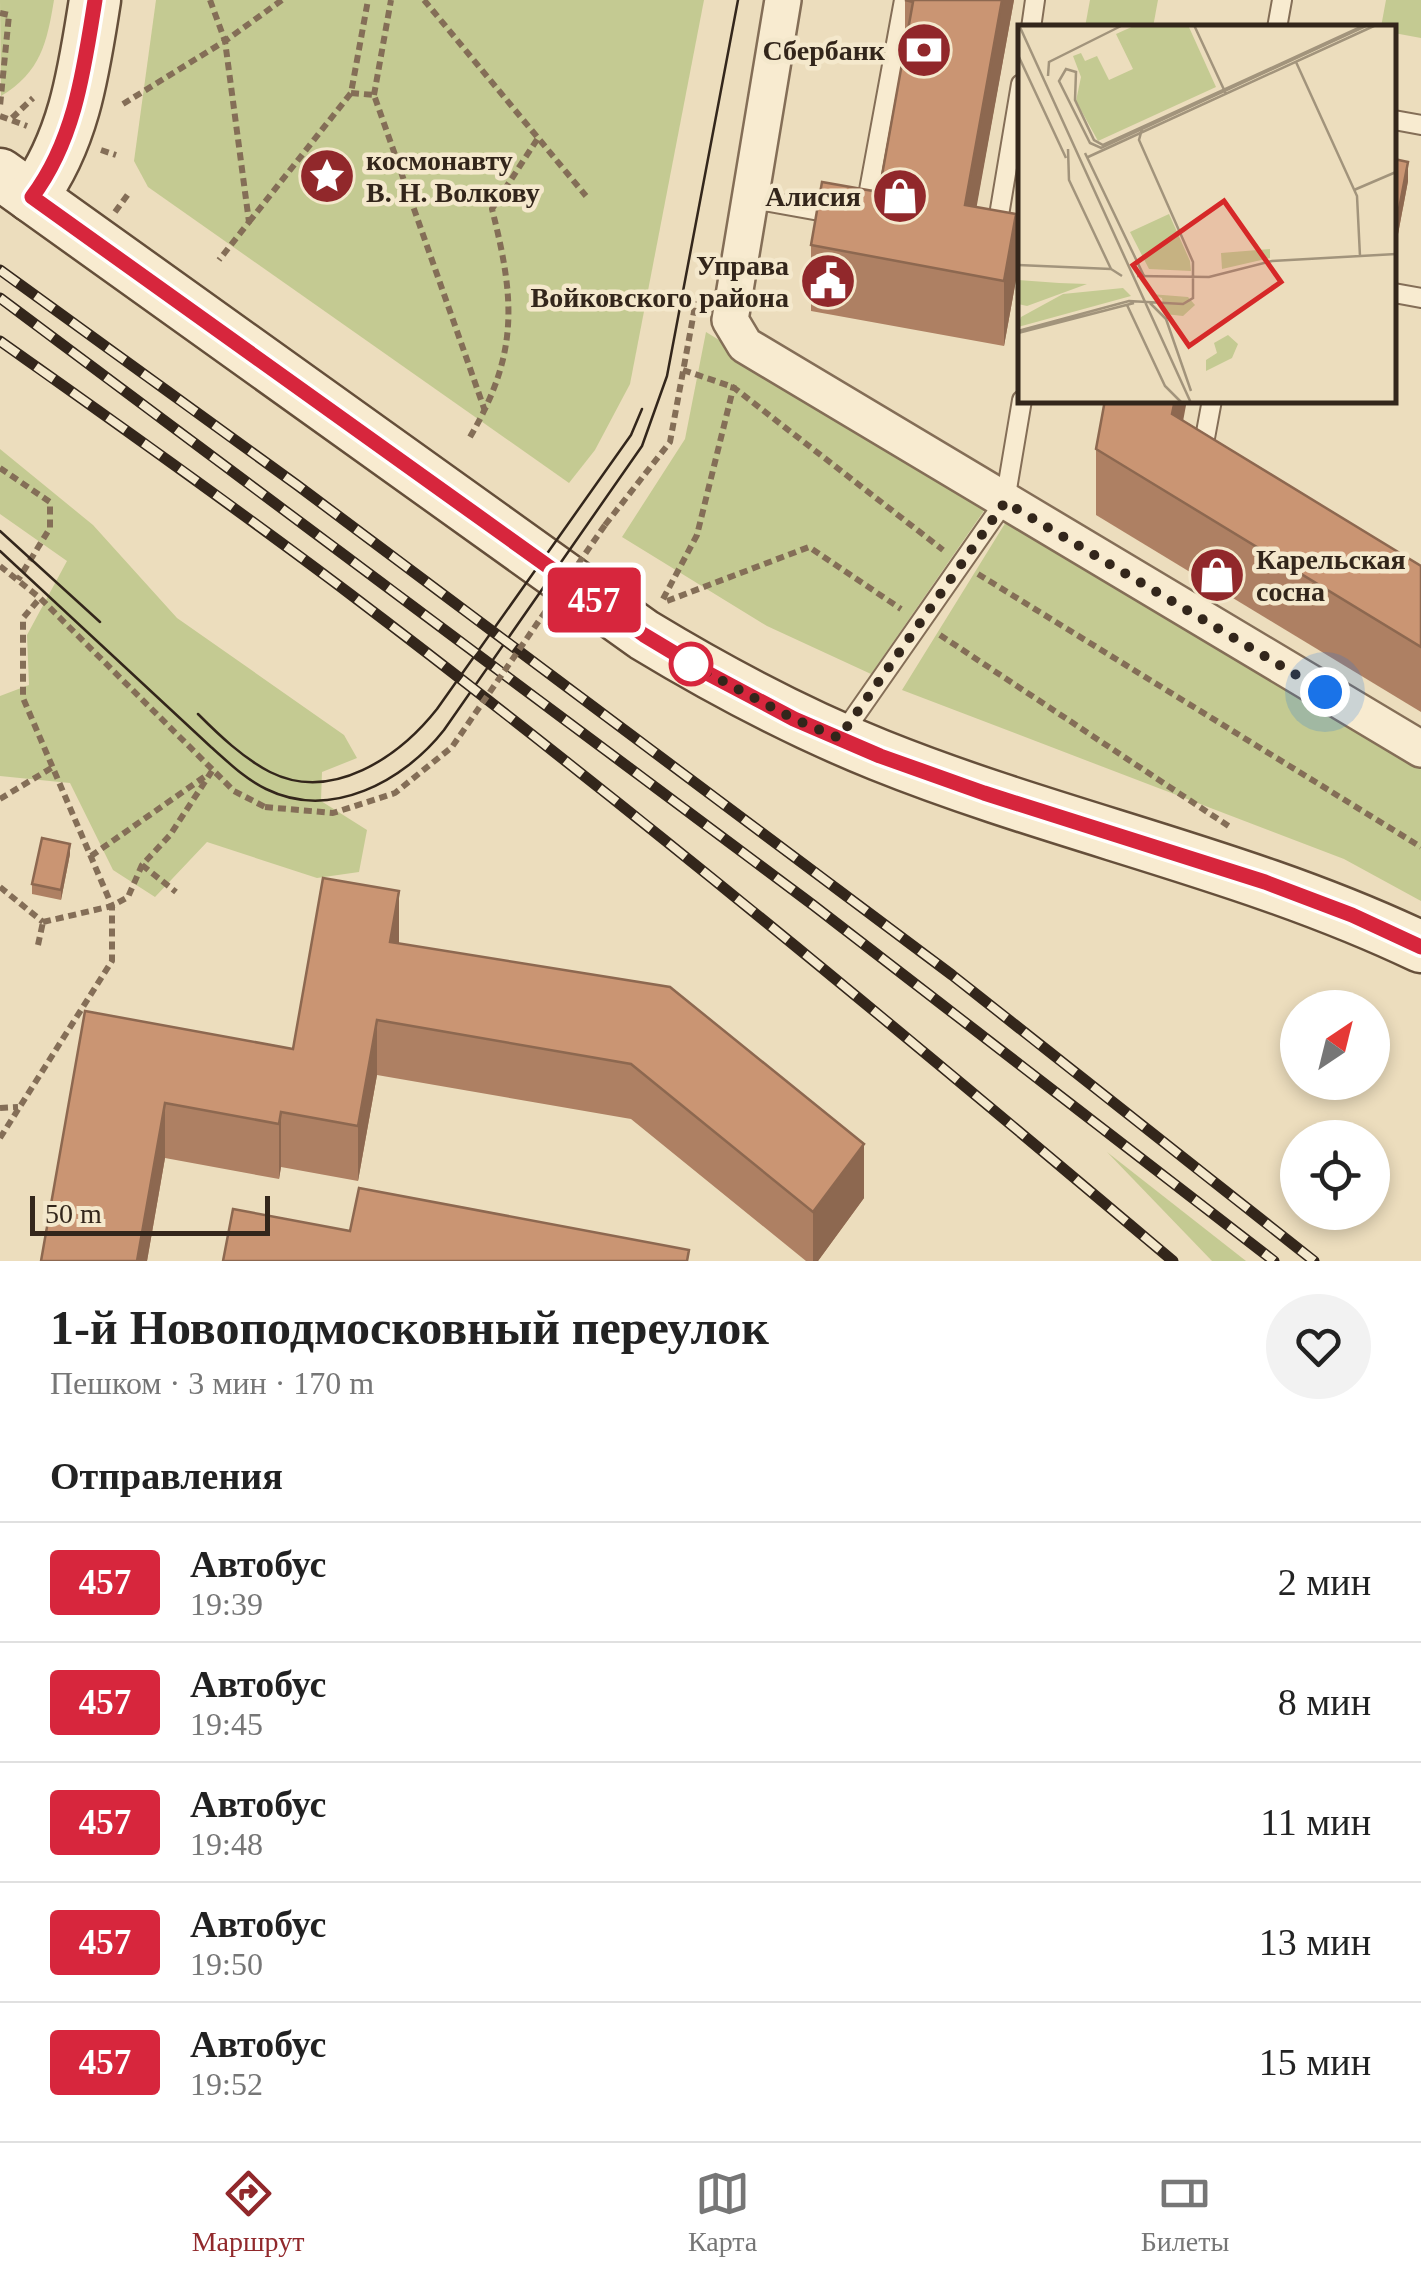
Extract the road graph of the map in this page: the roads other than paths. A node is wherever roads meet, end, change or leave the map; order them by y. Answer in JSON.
{"nodes":[{"id":1,"x":94,"y":0,"type":"edge"},
{"id":2,"x":784,"y":0,"type":"edge"},
{"id":3,"x":904,"y":0,"type":"edge"},
{"id":4,"x":1035,"y":0,"type":"edge"},
{"id":5,"x":1282,"y":0,"type":"edge"},
{"id":6,"x":1031,"y":25,"type":"edge"},
{"id":7,"x":1278,"y":25,"type":"edge"},
{"id":8,"x":1018,"y":101,"type":"edge"},
{"id":9,"x":1396,"y":120,"type":"edge"},
{"id":10,"x":1421,"y":125,"type":"edge"},
{"id":11,"x":16,"y":186,"type":"edge"},
{"id":12,"x":748,"y":198,"type":"junction"},
{"id":13,"x":1018,"y":256,"type":"edge"},
{"id":14,"x":1396,"y":293,"type":"edge"},
{"id":15,"x":1421,"y":298,"type":"edge"},
{"id":16,"x":1022,"y":402,"type":"edge"},
{"id":17,"x":1212,"y":402,"type":"edge"},
{"id":18,"x":1218,"y":474,"type":"edge"},
{"id":19,"x":1005,"y":502,"type":"junction"},
{"id":20,"x":839,"y":738,"type":"junction"},
{"id":21,"x":1421,"y":748,"type":"edge"},
{"id":22,"x":1421,"y":948,"type":"edge"}],
"edges":[{"from":1,"to":11,"type":"main road"},
{"from":2,"to":12,"type":"street"},
{"from":3,"to":12,"type":"lane"},
{"from":4,"to":6,"type":"lane"},
{"from":5,"to":7,"type":"lane"},
{"from":8,"to":13,"type":"lane"},
{"from":9,"to":10,"type":"lane"},
{"from":11,"to":20,"type":"main road"},
{"from":12,"to":19,"type":"street"},
{"from":14,"to":15,"type":"lane"},
{"from":16,"to":19,"type":"lane"},
{"from":17,"to":18,"type":"lane"},
{"from":19,"to":20,"type":"lane"},
{"from":19,"to":21,"type":"street"},
{"from":20,"to":22,"type":"main road"}]}
